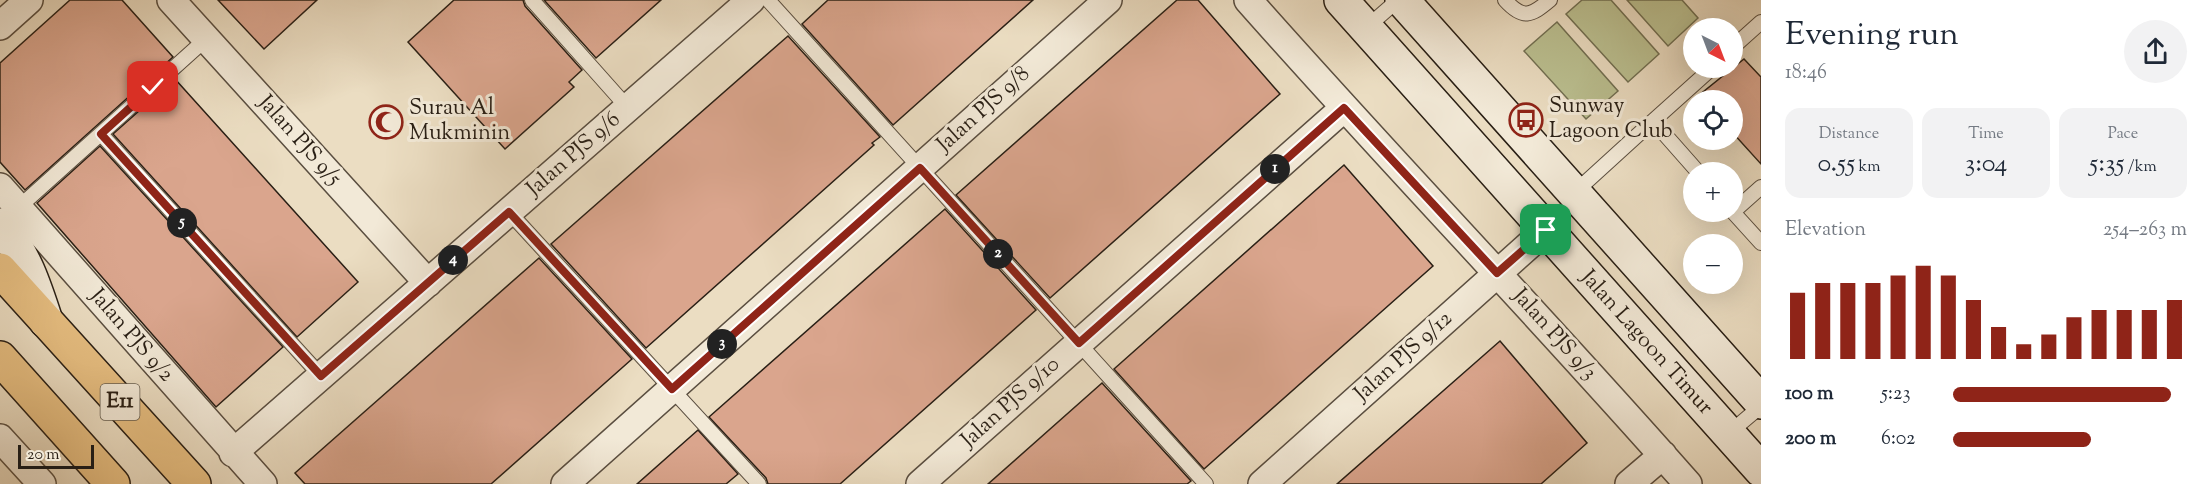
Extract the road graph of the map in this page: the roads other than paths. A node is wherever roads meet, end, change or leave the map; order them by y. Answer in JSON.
{"nodes":[{"id":1,"x":29,"y":0,"type":"edge"},
{"id":2,"x":171,"y":0,"type":"edge"},
{"id":3,"x":532,"y":0,"type":"edge"},
{"id":4,"x":751,"y":0,"type":"edge"},
{"id":5,"x":768,"y":0,"type":"edge"},
{"id":6,"x":1108,"y":0,"type":"edge"},
{"id":7,"x":1248,"y":0,"type":"edge"},
{"id":8,"x":1341,"y":0,"type":"edge"},
{"id":9,"x":1400,"y":0,"type":"edge"},
{"id":10,"x":1505,"y":0,"type":"edge"},
{"id":11,"x":1550,"y":0,"type":"edge"},
{"id":12,"x":1761,"y":22,"type":"edge"},
{"id":13,"x":0,"y":26,"type":"edge"},
{"id":14,"x":1366,"y":29,"type":"junction"},
{"id":15,"x":1743,"y":38,"type":"edge"},
{"id":16,"x":206,"y":39,"type":"junction"},
{"id":17,"x":1701,"y":78,"type":"edge"},
{"id":18,"x":628,"y":108,"type":"junction"},
{"id":19,"x":1344,"y":108,"type":"junction"},
{"id":20,"x":1653,"y":122,"type":"junction"},
{"id":21,"x":101,"y":134,"type":"junction"},
{"id":22,"x":1689,"y":162,"type":"edge"},
{"id":23,"x":920,"y":168,"type":"junction"},
{"id":24,"x":0,"y":187,"type":"edge"},
{"id":25,"x":1761,"y":187,"type":"edge"},
{"id":26,"x":1574,"y":193,"type":"junction"},
{"id":27,"x":1743,"y":203,"type":"edge"},
{"id":28,"x":509,"y":212,"type":"junction"},
{"id":29,"x":9,"y":217,"type":"edge"},
{"id":30,"x":1742,"y":222,"type":"edge"},
{"id":31,"x":1546,"y":230,"type":"junction"},
{"id":32,"x":1761,"y":243,"type":"edge"},
{"id":33,"x":0,"y":270,"type":"edge"},
{"id":34,"x":1497,"y":273,"type":"junction"},
{"id":35,"x":428,"y":283,"type":"junction"},
{"id":36,"x":46,"y":321,"type":"junction"},
{"id":37,"x":1079,"y":343,"type":"junction"},
{"id":38,"x":0,"y":358,"type":"edge"},
{"id":39,"x":321,"y":376,"type":"junction"},
{"id":40,"x":672,"y":389,"type":"junction"},
{"id":41,"x":1761,"y":404,"type":"edge"},
{"id":42,"x":1728,"y":434,"type":"junction"},
{"id":43,"x":0,"y":438,"type":"edge"},
{"id":44,"x":233,"y":453,"type":"junction"},
{"id":45,"x":1663,"y":455,"type":"junction"},
{"id":46,"x":1760,"y":467,"type":"edge"},
{"id":47,"x":42,"y":484,"type":"edge"},
{"id":48,"x":113,"y":484,"type":"edge"},
{"id":49,"x":194,"y":484,"type":"edge"},
{"id":50,"x":263,"y":484,"type":"edge"},
{"id":51,"x":565,"y":484,"type":"edge"},
{"id":52,"x":759,"y":484,"type":"edge"},
{"id":53,"x":920,"y":484,"type":"edge"},
{"id":54,"x":1206,"y":484,"type":"edge"},
{"id":55,"x":1262,"y":484,"type":"edge"},
{"id":56,"x":1629,"y":484,"type":"edge"},
{"id":57,"x":1688,"y":484,"type":"edge"}],
"edges":[{"from":1,"to":13,"type":"street"},
{"from":2,"to":16,"type":"street","name":"Jalan PJS 9/5"},
{"from":3,"to":18,"type":"lane"},
{"from":4,"to":18,"type":"street","name":"Jalan PJS 9/6"},
{"from":5,"to":23,"type":"lane"},
{"from":6,"to":23,"type":"street","name":"Jalan PJS 9/8"},
{"from":7,"to":19,"type":"street","name":"Jalan PJS 9/3"},
{"from":8,"to":14,"type":"main road","name":"Jalan Lagoon Timur"},
{"from":9,"to":14,"type":"lane"},
{"from":9,"to":26,"type":"main road","name":"Jalan Lagoon Timur"},
{"from":10,"to":11,"type":"lane"},
{"from":12,"to":15,"type":"lane"},
{"from":14,"to":31,"type":"main road","name":"Jalan Lagoon Timur"},
{"from":16,"to":21,"type":"lane"},
{"from":16,"to":35,"type":"street","name":"Jalan PJS 9/5"},
{"from":17,"to":20,"type":"lane"},
{"from":18,"to":28,"type":"street","name":"Jalan PJS 9/6"},
{"from":19,"to":34,"type":"street","name":"Jalan PJS 9/3"},
{"from":19,"to":37,"type":"street","name":"Jalan PJS 9/10"},
{"from":20,"to":22,"type":"lane"},
{"from":20,"to":26,"type":"lane"},
{"from":21,"to":29,"type":"lane"},
{"from":21,"to":39,"type":"lane"},
{"from":23,"to":37,"type":"lane"},
{"from":23,"to":40,"type":"street","name":"Jalan PJS 9/8"},
{"from":24,"to":29,"type":"street","name":"Jalan PJS 9/2"},
{"from":25,"to":27,"type":"lane"},
{"from":26,"to":41,"type":"main road","name":"Jalan Lagoon Timur"},
{"from":28,"to":35,"type":"street","name":"Jalan PJS 9/6"},
{"from":28,"to":40,"type":"lane"},
{"from":29,"to":36,"type":"main road"},
{"from":29,"to":44,"type":"street","name":"Jalan PJS 9/2"},
{"from":30,"to":32,"type":"lane"},
{"from":31,"to":34,"type":"street","name":"Jalan PJS 9/12"},
{"from":31,"to":42,"type":"main road","name":"Jalan Lagoon Timur"},
{"from":33,"to":36,"type":"highway","number":"E11"},
{"from":34,"to":45,"type":"street","name":"Jalan PJS 9/3"},
{"from":34,"to":55,"type":"street","name":"Jalan PJS 9/12"},
{"from":35,"to":39,"type":"street","name":"Jalan PJS 9/6"},
{"from":36,"to":49,"type":"highway","number":"E11"},
{"from":37,"to":53,"type":"street","name":"Jalan PJS 9/10"},
{"from":37,"to":54,"type":"lane"},
{"from":38,"to":48,"type":"highway","number":"E11"},
{"from":39,"to":44,"type":"street","name":"Jalan PJS 9/6"},
{"from":40,"to":51,"type":"street","name":"Jalan PJS 9/8"},
{"from":40,"to":52,"type":"lane"},
{"from":41,"to":42,"type":"lane"},
{"from":42,"to":46,"type":"main road","name":"Jalan Lagoon Timur"},
{"from":43,"to":47,"type":"street"},
{"from":44,"to":50,"type":"street","name":"Jalan PJS 9/2"},
{"from":45,"to":56,"type":"street"},
{"from":45,"to":57,"type":"street","name":"Jalan PJS 9/3"}]}
